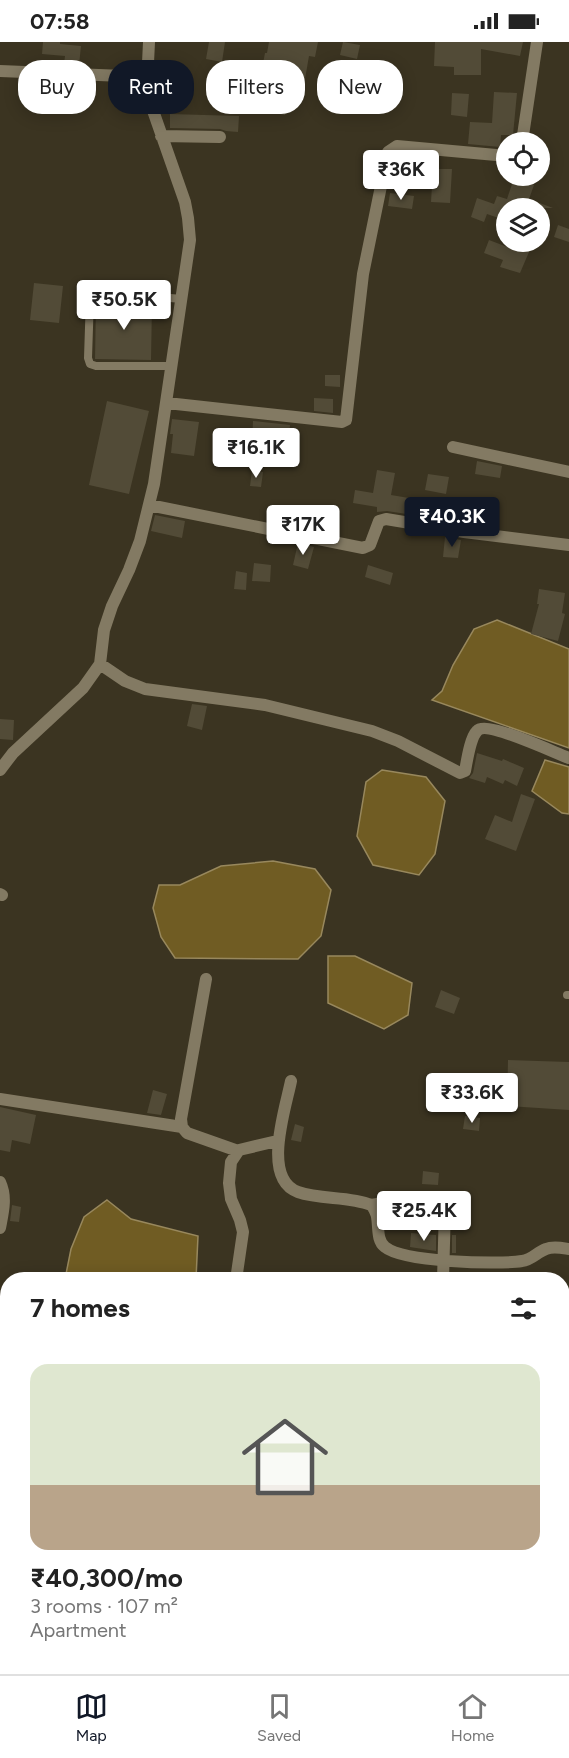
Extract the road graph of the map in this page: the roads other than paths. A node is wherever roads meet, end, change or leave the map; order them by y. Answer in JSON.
{"nodes":[{"id":1,"x":149,"y":42,"type":"edge"},
{"id":2,"x":537,"y":42,"type":"edge"},
{"id":3,"x":148,"y":60,"type":"edge"},
{"id":4,"x":0,"y":71,"type":"edge"},
{"id":5,"x":108,"y":75,"type":"edge"},
{"id":6,"x":154,"y":114,"type":"edge"},
{"id":7,"x":524,"y":132,"type":"edge"},
{"id":8,"x":161,"y":136,"type":"junction"},
{"id":9,"x":220,"y":137,"type":"dead end"},
{"id":10,"x":496,"y":155,"type":"edge"},
{"id":11,"x":181,"y":299,"type":"junction"},
{"id":12,"x":172,"y":366,"type":"junction"},
{"id":13,"x":167,"y":403,"type":"junction"},
{"id":14,"x":453,"y":447,"type":"dead end"},
{"id":15,"x":569,"y":472,"type":"edge"},
{"id":16,"x":149,"y":505,"type":"junction"},
{"id":17,"x":569,"y":545,"type":"edge"},
{"id":18,"x":100,"y":664,"type":"junction"},
{"id":19,"x":569,"y":758,"type":"edge"},
{"id":20,"x":0,"y":770,"type":"edge"},
{"id":21,"x":206,"y":979,"type":"dead end"},
{"id":22,"x":291,"y":1081,"type":"dead end"},
{"id":23,"x":0,"y":1099,"type":"edge"},
{"id":24,"x":182,"y":1127,"type":"junction"},
{"id":25,"x":277,"y":1141,"type":"junction"},
{"id":26,"x":238,"y":1151,"type":"junction"},
{"id":27,"x":0,"y":1182,"type":"edge"},
{"id":28,"x":371,"y":1205,"type":"junction"},
{"id":29,"x":0,"y":1228,"type":"edge"},
{"id":30,"x":569,"y":1249,"type":"edge"},
{"id":31,"x":444,"y":1260,"type":"junction"},
{"id":32,"x":237,"y":1272,"type":"edge"},
{"id":33,"x":443,"y":1272,"type":"edge"}],
"edges":[{"from":1,"to":3,"type":"street"},
{"from":2,"to":7,"type":"street"},
{"from":4,"to":5,"type":"street"},
{"from":6,"to":8,"type":"street"},
{"from":8,"to":9,"type":"street"},
{"from":8,"to":11,"type":"street"},
{"from":10,"to":13,"type":"street"},
{"from":11,"to":12,"type":"street"},
{"from":11,"to":12,"type":"lane"},
{"from":12,"to":13,"type":"street"},
{"from":13,"to":16,"type":"street"},
{"from":14,"to":15,"type":"street"},
{"from":16,"to":17,"type":"street"},
{"from":16,"to":18,"type":"street"},
{"from":18,"to":19,"type":"street"},
{"from":18,"to":20,"type":"street"},
{"from":21,"to":24,"type":"street"},
{"from":22,"to":25,"type":"street"},
{"from":23,"to":24,"type":"street"},
{"from":24,"to":26,"type":"street"},
{"from":25,"to":26,"type":"street"},
{"from":25,"to":28,"type":"street"},
{"from":26,"to":32,"type":"street"},
{"from":27,"to":29,"type":"street"},
{"from":28,"to":31,"type":"street"},
{"from":28,"to":31,"type":"street"},
{"from":30,"to":31,"type":"street"},
{"from":31,"to":33,"type":"street"}]}
